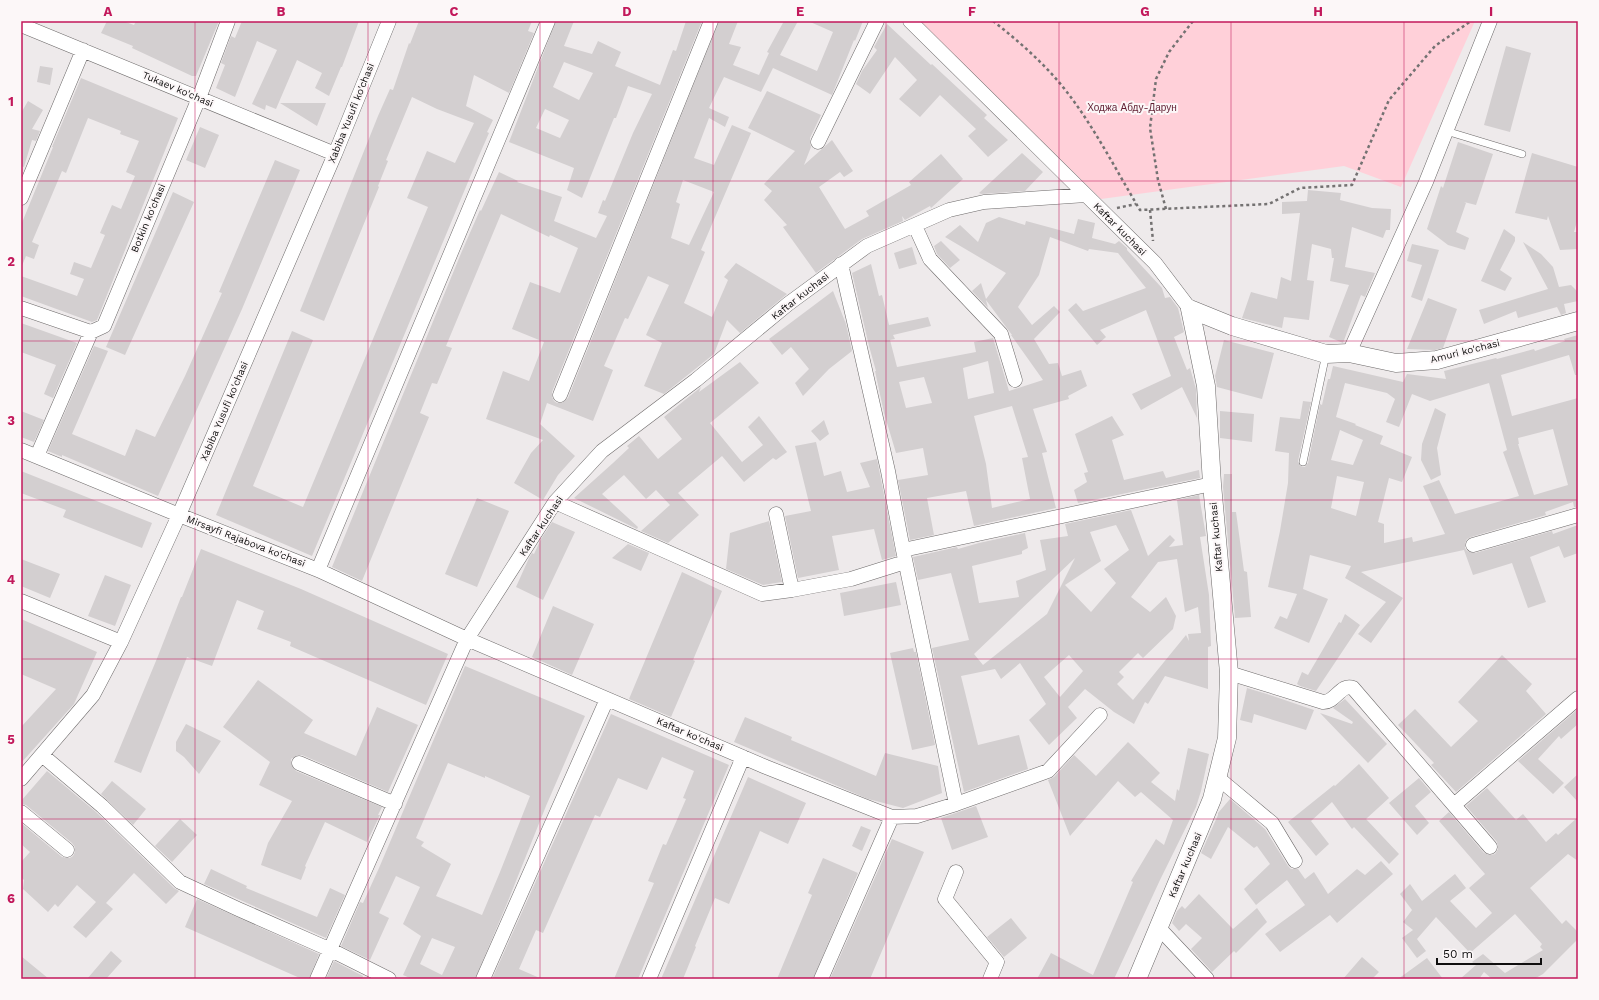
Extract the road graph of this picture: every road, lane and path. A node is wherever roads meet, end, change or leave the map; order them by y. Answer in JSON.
{"nodes":[{"id":1,"x":228,"y":21,"type":"edge"},
{"id":2,"x":388,"y":21,"type":"edge"},
{"id":3,"x":548,"y":21,"type":"edge"},
{"id":4,"x":711,"y":21,"type":"edge"},
{"id":5,"x":877,"y":21,"type":"edge"},
{"id":6,"x":910,"y":21,"type":"edge"},
{"id":7,"x":993,"y":21,"type":"edge"},
{"id":8,"x":1193,"y":21,"type":"edge"},
{"id":9,"x":1471,"y":21,"type":"edge"},
{"id":10,"x":1490,"y":21,"type":"edge"},
{"id":11,"x":21,"y":25,"type":"edge"},
{"id":12,"x":83,"y":50,"type":"junction"},
{"id":13,"x":199,"y":98,"type":"junction"},
{"id":14,"x":1446,"y":131,"type":"junction"},
{"id":15,"x":818,"y":142,"type":"dead end"},
{"id":16,"x":334,"y":154,"type":"junction"},
{"id":17,"x":1522,"y":154,"type":"dead end"},
{"id":18,"x":1086,"y":195,"type":"junction"},
{"id":19,"x":21,"y":198,"type":"edge"},
{"id":20,"x":1166,"y":209,"type":"junction"},
{"id":21,"x":1150,"y":210,"type":"junction"},
{"id":22,"x":915,"y":226,"type":"junction"},
{"id":23,"x":1155,"y":263,"type":"junction"},
{"id":24,"x":841,"y":264,"type":"junction"},
{"id":25,"x":21,"y":308,"type":"edge"},
{"id":26,"x":1190,"y":309,"type":"junction"},
{"id":27,"x":1578,"y":321,"type":"edge"},
{"id":28,"x":91,"y":332,"type":"junction"},
{"id":29,"x":1349,"y":353,"type":"junction"},
{"id":30,"x":1326,"y":354,"type":"junction"},
{"id":31,"x":1014,"y":380,"type":"dead end"},
{"id":32,"x":560,"y":395,"type":"dead end"},
{"id":33,"x":21,"y":450,"type":"edge"},
{"id":34,"x":37,"y":456,"type":"junction"},
{"id":35,"x":1303,"y":462,"type":"dead end"},
{"id":36,"x":1212,"y":484,"type":"junction"},
{"id":37,"x":555,"y":502,"type":"junction"},
{"id":38,"x":776,"y":514,"type":"dead end"},
{"id":39,"x":179,"y":515,"type":"junction"},
{"id":40,"x":1578,"y":515,"type":"edge"},
{"id":41,"x":1473,"y":545,"type":"dead end"},
{"id":42,"x":904,"y":556,"type":"junction"},
{"id":43,"x":318,"y":570,"type":"junction"},
{"id":44,"x":792,"y":590,"type":"junction"},
{"id":45,"x":21,"y":601,"type":"edge"},
{"id":46,"x":467,"y":639,"type":"junction"},
{"id":47,"x":120,"y":642,"type":"junction"},
{"id":48,"x":1228,"y":673,"type":"junction"},
{"id":49,"x":1578,"y":698,"type":"edge"},
{"id":50,"x":607,"y":699,"type":"junction"},
{"id":51,"x":1100,"y":715,"type":"dead end"},
{"id":52,"x":42,"y":755,"type":"junction"},
{"id":53,"x":743,"y":757,"type":"junction"},
{"id":54,"x":300,"y":763,"type":"dead end"},
{"id":55,"x":1218,"y":778,"type":"junction"},
{"id":56,"x":21,"y":779,"type":"edge"},
{"id":57,"x":395,"y":804,"type":"junction"},
{"id":58,"x":956,"y":804,"type":"junction"},
{"id":59,"x":1454,"y":806,"type":"junction"},
{"id":60,"x":21,"y":812,"type":"edge"},
{"id":61,"x":892,"y":817,"type":"junction"},
{"id":62,"x":1490,"y":847,"type":"dead end"},
{"id":63,"x":67,"y":850,"type":"dead end"},
{"id":64,"x":1295,"y":861,"type":"dead end"},
{"id":65,"x":956,"y":872,"type":"dead end"},
{"id":66,"x":1159,"y":928,"type":"junction"},
{"id":67,"x":331,"y":950,"type":"junction"},
{"id":68,"x":317,"y":979,"type":"edge"},
{"id":69,"x":389,"y":979,"type":"edge"},
{"id":70,"x":483,"y":979,"type":"edge"},
{"id":71,"x":649,"y":979,"type":"edge"},
{"id":72,"x":822,"y":979,"type":"edge"},
{"id":73,"x":990,"y":979,"type":"edge"},
{"id":74,"x":1137,"y":979,"type":"edge"},
{"id":75,"x":1207,"y":979,"type":"edge"}],
"edges":[{"from":1,"to":13,"type":"street","name":"Botkin ko'chasi"},
{"from":2,"to":16,"type":"street","name":"Xabiba Yusufi ko'chasi"},
{"from":3,"to":43,"type":"street"},
{"from":4,"to":32,"type":"street"},
{"from":5,"to":15,"type":"street"},
{"from":6,"to":18,"type":"street"},
{"from":7,"to":21,"type":"path"},
{"from":8,"to":20,"type":"path"},
{"from":9,"to":20,"type":"path"},
{"from":10,"to":14,"type":"street"},
{"from":11,"to":12,"type":"street","name":"Tukaev ko'chasi"},
{"from":12,"to":13,"type":"street","name":"Tukaev ko'chasi"},
{"from":12,"to":19,"type":"street"},
{"from":13,"to":16,"type":"street","name":"Tukaev ko'chasi"},
{"from":13,"to":28,"type":"street","name":"Botkin ko'chasi"},
{"from":14,"to":17,"type":"lane"},
{"from":14,"to":29,"type":"street"},
{"from":16,"to":39,"type":"street","name":"Xabiba Yusufi ko'chasi"},
{"from":18,"to":22,"type":"street","name":"Kaftar kuchasi"},
{"from":18,"to":23,"type":"street","name":"Kaftar kuchasi"},
{"from":20,"to":21,"type":"path"},
{"from":21,"to":23,"type":"path"},
{"from":22,"to":24,"type":"street","name":"Kaftar kuchasi"},
{"from":22,"to":31,"type":"street"},
{"from":23,"to":26,"type":"street","name":"Kaftar kuchasi"},
{"from":24,"to":37,"type":"street","name":"Kaftar kuchasi"},
{"from":24,"to":42,"type":"street"},
{"from":25,"to":28,"type":"street"},
{"from":26,"to":30,"type":"street","name":"Amuri ko'chasi"},
{"from":26,"to":36,"type":"street","name":"Kaftar kuchasi"},
{"from":27,"to":29,"type":"street","name":"Amuri ko'chasi"},
{"from":28,"to":34,"type":"street","name":"Botkin ko'chasi"},
{"from":29,"to":30,"type":"street","name":"Amuri ko'chasi"},
{"from":30,"to":35,"type":"lane"},
{"from":33,"to":34,"type":"street","name":"Mirsayfi Rajabova ko'chasi"},
{"from":34,"to":39,"type":"street","name":"Mirsayfi Rajabova ko'chasi"},
{"from":36,"to":42,"type":"street"},
{"from":36,"to":48,"type":"street","name":"Kaftar kuchasi"},
{"from":37,"to":44,"type":"street"},
{"from":37,"to":46,"type":"street","name":"Kaftar kuchasi"},
{"from":38,"to":44,"type":"street"},
{"from":39,"to":43,"type":"street","name":"Mirsayfi Rajabova ko'chasi"},
{"from":39,"to":47,"type":"street","name":"Xabiba Yusufi ko'chasi"},
{"from":40,"to":41,"type":"street"},
{"from":42,"to":44,"type":"street"},
{"from":42,"to":58,"type":"street"},
{"from":43,"to":46,"type":"street","name":"Mirsayfi Rajabova ko'chasi"},
{"from":45,"to":47,"type":"street"},
{"from":46,"to":50,"type":"street","name":"Kaftar ko'chasi"},
{"from":46,"to":57,"type":"street","name":"Kaftar kuchasi"},
{"from":47,"to":52,"type":"street","name":"Xabiba Yusufi ko'chasi"},
{"from":48,"to":55,"type":"street","name":"Kaftar kuchasi"},
{"from":48,"to":59,"type":"street"},
{"from":49,"to":59,"type":"street"},
{"from":50,"to":53,"type":"street","name":"Kaftar ko'chasi"},
{"from":50,"to":70,"type":"street"},
{"from":51,"to":58,"type":"street","name":"Kaftar ko'chasi"},
{"from":52,"to":56,"type":"street","name":"Xabiba Yusufi ko'chasi"},
{"from":52,"to":67,"type":"street"},
{"from":53,"to":61,"type":"street","name":"Kaftar ko'chasi"},
{"from":53,"to":71,"type":"street"},
{"from":54,"to":57,"type":"street"},
{"from":55,"to":64,"type":"street"},
{"from":55,"to":66,"type":"street","name":"Kaftar kuchasi"},
{"from":57,"to":67,"type":"street","name":"Kaftar kuchasi"},
{"from":58,"to":61,"type":"street","name":"Kaftar ko'chasi"},
{"from":59,"to":62,"type":"street"},
{"from":60,"to":63,"type":"street"},
{"from":61,"to":72,"type":"street"},
{"from":65,"to":73,"type":"street"},
{"from":66,"to":74,"type":"street","name":"Kaftar kuchasi"},
{"from":66,"to":75,"type":"street"},
{"from":67,"to":68,"type":"street","name":"Kaftar kuchasi"},
{"from":67,"to":69,"type":"street"}]}
